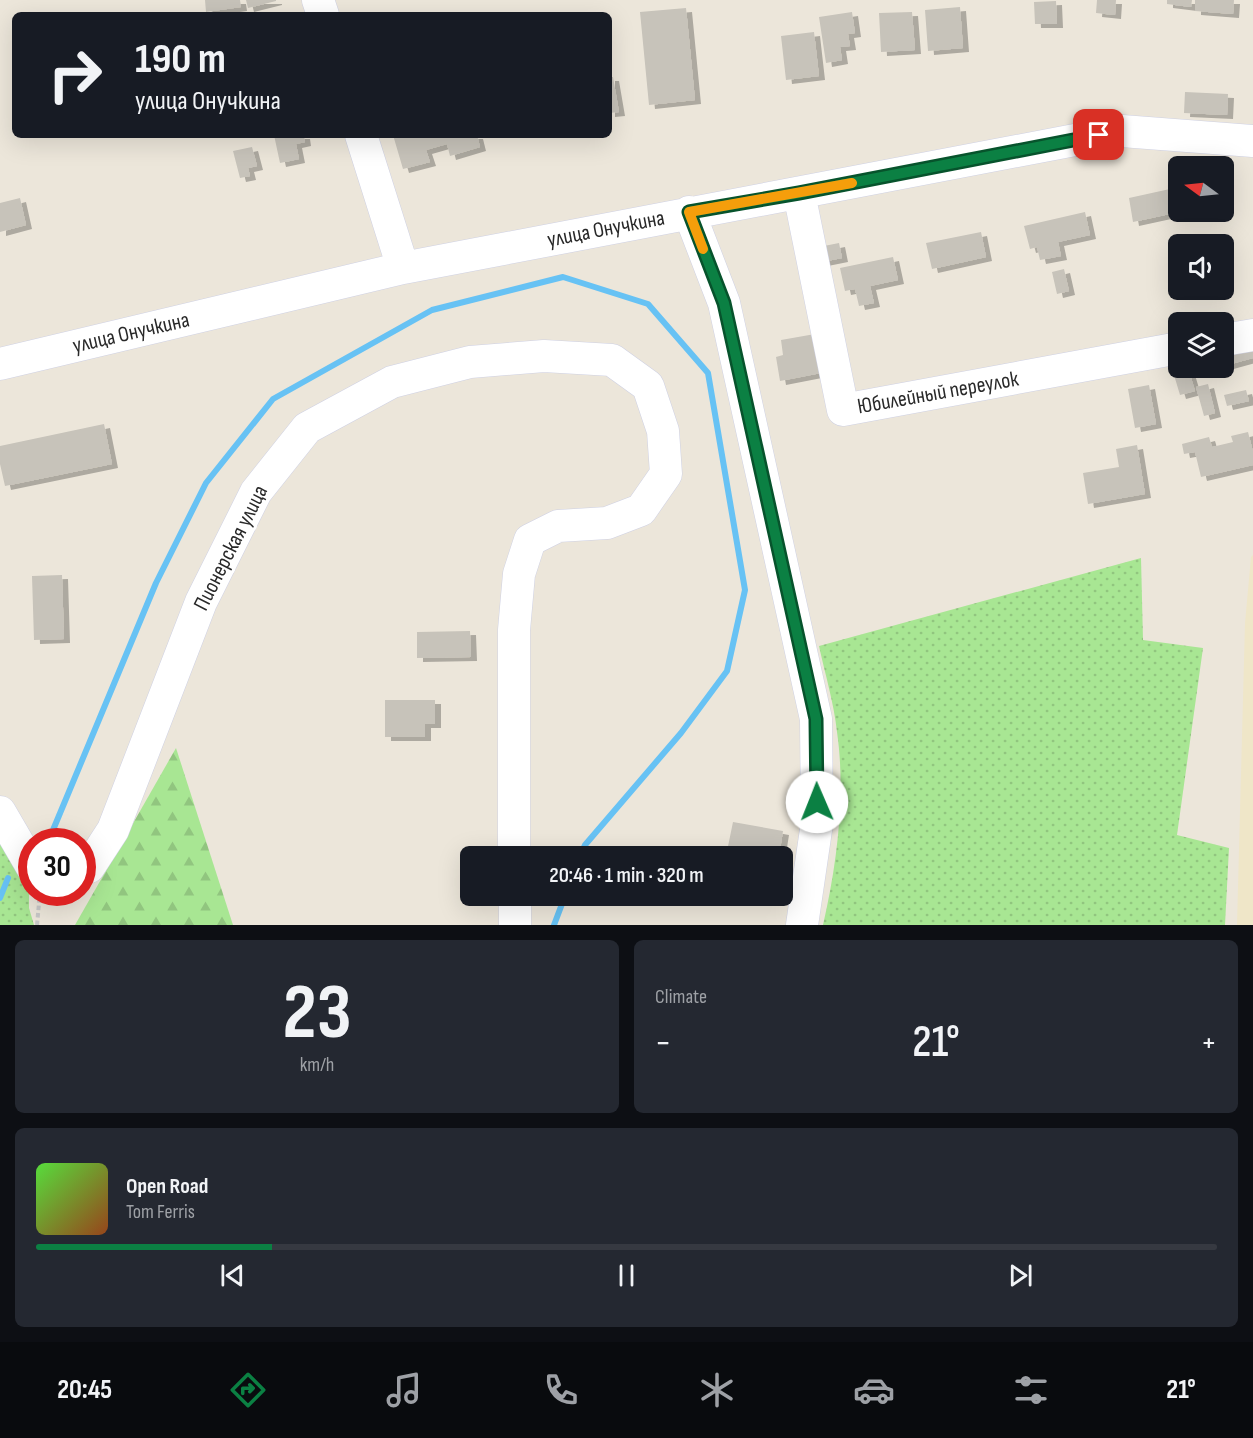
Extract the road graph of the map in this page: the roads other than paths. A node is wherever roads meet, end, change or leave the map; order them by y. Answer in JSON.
{"nodes":[{"id":1,"x":362,"y":138,"type":"edge"},
{"id":2,"x":1253,"y":141,"type":"edge"},
{"id":3,"x":799,"y":193,"type":"junction"},
{"id":4,"x":689,"y":212,"type":"junction"},
{"id":5,"x":403,"y":268,"type":"junction"},
{"id":6,"x":1253,"y":335,"type":"edge"},
{"id":7,"x":1234,"y":338,"type":"edge"},
{"id":8,"x":1168,"y":350,"type":"edge"},
{"id":9,"x":0,"y":364,"type":"edge"},
{"id":10,"x":0,"y":812,"type":"edge"},
{"id":11,"x":18,"y":843,"type":"edge"},
{"id":12,"x":514,"y":846,"type":"edge"},
{"id":13,"x":96,"y":856,"type":"edge"},
{"id":14,"x":515,"y":906,"type":"edge"},
{"id":15,"x":515,"y":925,"type":"edge"},
{"id":16,"x":802,"y":925,"type":"edge"}],
"edges":[{"from":1,"to":5,"type":"street"},
{"from":2,"to":3,"type":"street","name":"улица Онучкина"},
{"from":3,"to":4,"type":"street","name":"улица Онучкина"},
{"from":3,"to":8,"type":"street","name":"Юбилейный переулок"},
{"from":4,"to":5,"type":"street","name":"улица Онучкина"},
{"from":4,"to":16,"type":"street"},
{"from":5,"to":9,"type":"street","name":"улица Онучкина"},
{"from":6,"to":7,"type":"street"},
{"from":10,"to":11,"type":"street"},
{"from":12,"to":13,"type":"street","name":"Пионерская улица"},
{"from":14,"to":15,"type":"street"}]}
